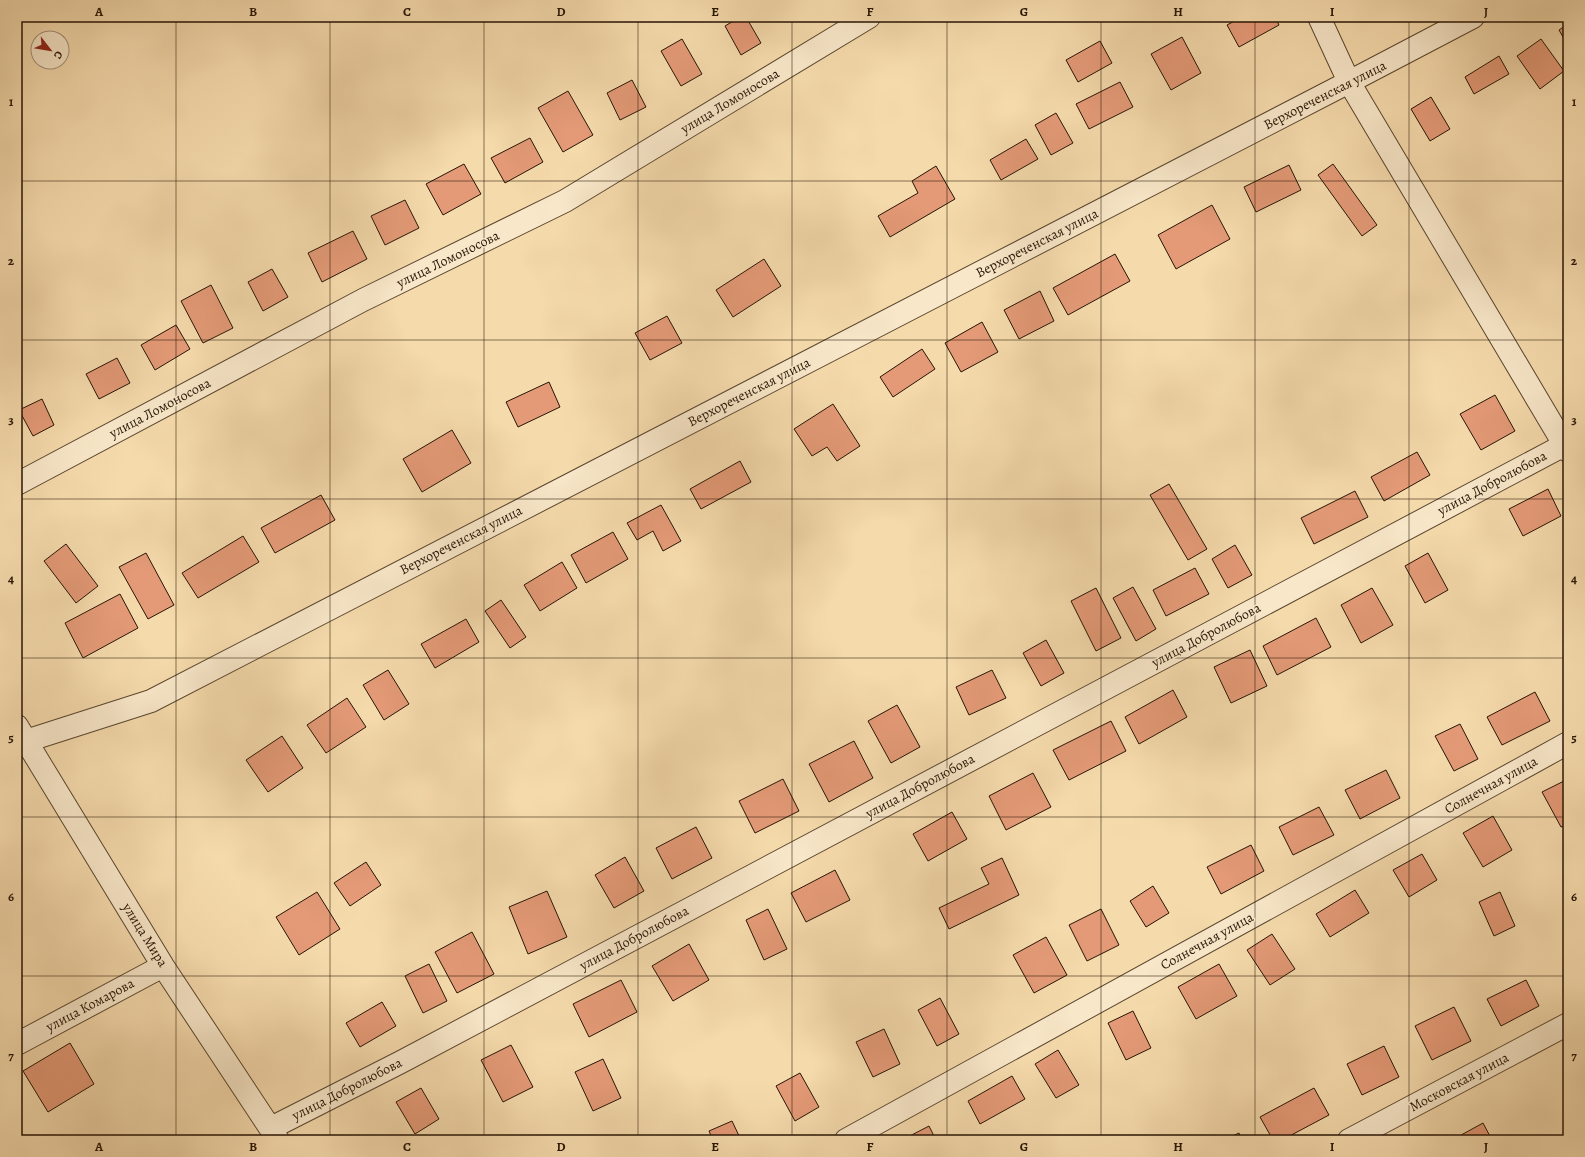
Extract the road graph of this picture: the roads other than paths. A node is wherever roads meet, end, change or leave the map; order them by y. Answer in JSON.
{"nodes":[{"id":1,"x":869,"y":17,"type":"edge"},
{"id":2,"x":1319,"y":17,"type":"edge"},
{"id":3,"x":1473,"y":17,"type":"edge"},
{"id":4,"x":1349,"y":82,"type":"junction"},
{"id":5,"x":1567,"y":446,"type":"edge"},
{"id":6,"x":17,"y":484,"type":"edge"},
{"id":7,"x":20,"y":738,"type":"edge"},
{"id":8,"x":1568,"y":743,"type":"edge"},
{"id":9,"x":163,"y":966,"type":"junction"},
{"id":10,"x":1568,"y":1024,"type":"edge"},
{"id":11,"x":17,"y":1044,"type":"edge"},
{"id":12,"x":274,"y":1134,"type":"edge"},
{"id":13,"x":846,"y":1140,"type":"edge"},
{"id":14,"x":1349,"y":1140,"type":"edge"}],
"edges":[{"from":1,"to":6,"type":"street","name":"улица Ломоносова"},
{"from":2,"to":4,"type":"street"},
{"from":3,"to":4,"type":"street","name":"Верхореченская улица"},
{"from":4,"to":5,"type":"street"},
{"from":4,"to":7,"type":"street","name":"Верхореченская улица"},
{"from":5,"to":12,"type":"street","name":"улица Добролюбова"},
{"from":7,"to":9,"type":"street","name":"улица Мира"},
{"from":8,"to":13,"type":"street","name":"Солнечная улица"},
{"from":9,"to":11,"type":"street","name":"улица Комарова"},
{"from":9,"to":12,"type":"street","name":"улица Мира"},
{"from":10,"to":14,"type":"street","name":"Московская улица"}]}
